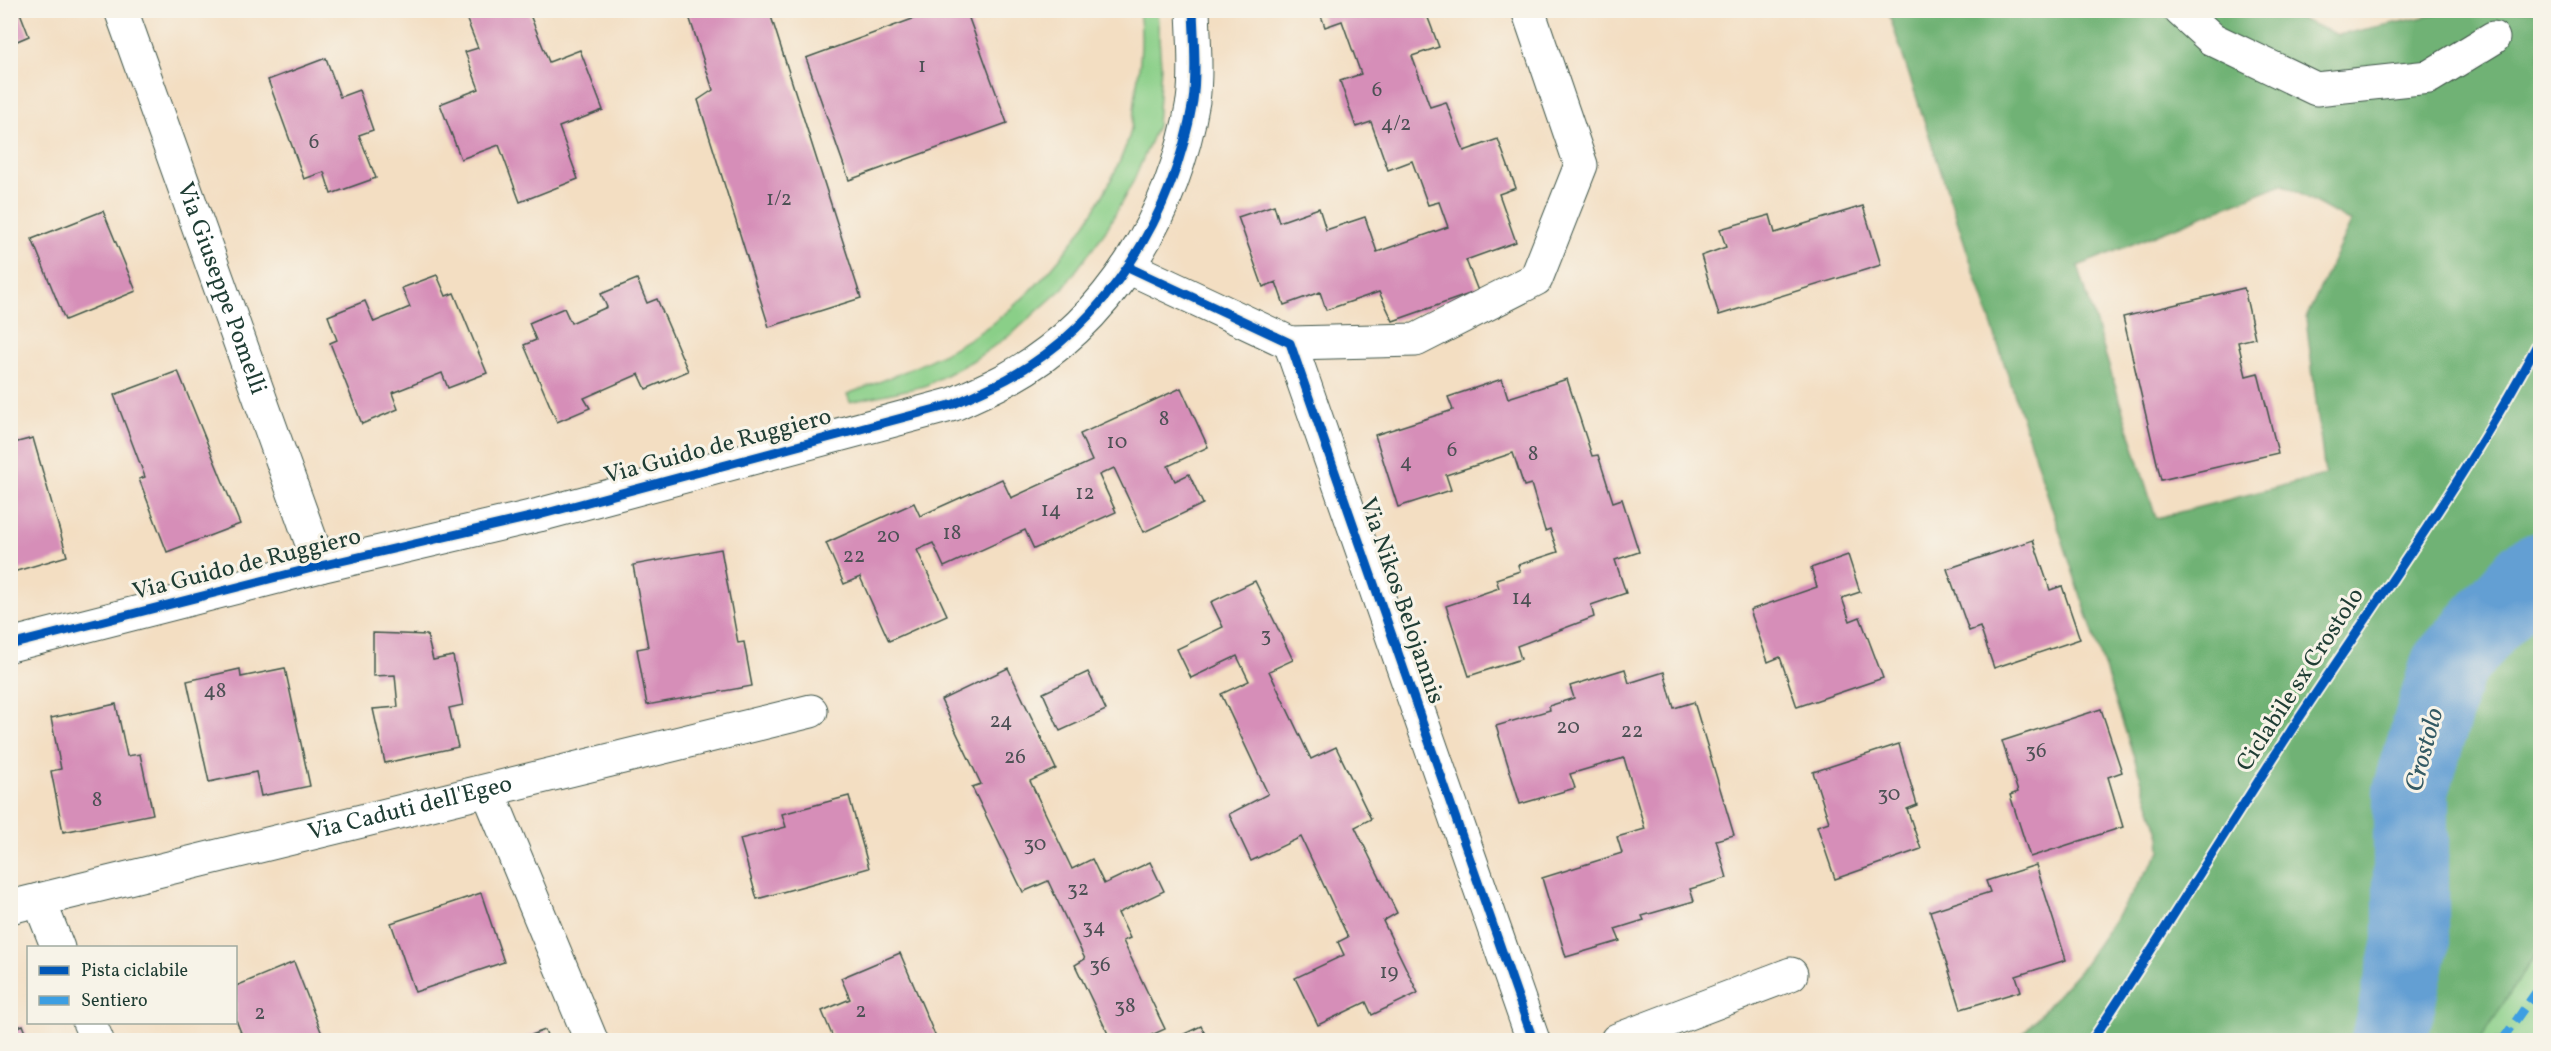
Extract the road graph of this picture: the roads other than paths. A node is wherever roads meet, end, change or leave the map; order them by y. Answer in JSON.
{"nodes":[{"id":1,"x":121,"y":10,"type":"edge"},
{"id":2,"x":1193,"y":10,"type":"edge"},
{"id":3,"x":1528,"y":10,"type":"edge"},
{"id":4,"x":2180,"y":10,"type":"edge"},
{"id":5,"x":2493,"y":38,"type":"dead end"},
{"id":6,"x":1128,"y":267,"type":"junction"},
{"id":7,"x":1290,"y":343,"type":"junction"},
{"id":8,"x":320,"y":566,"type":"junction"},
{"id":9,"x":10,"y":645,"type":"edge"},
{"id":10,"x":811,"y":711,"type":"dead end"},
{"id":11,"x":488,"y":791,"type":"junction"},
{"id":12,"x":25,"y":904,"type":"edge"},
{"id":13,"x":56,"y":946,"type":"edge"},
{"id":14,"x":1791,"y":974,"type":"dead end"},
{"id":15,"x":89,"y":1024,"type":"edge"},
{"id":16,"x":97,"y":1041,"type":"edge"},
{"id":17,"x":591,"y":1041,"type":"edge"},
{"id":18,"x":1533,"y":1041,"type":"edge"},
{"id":19,"x":1617,"y":1041,"type":"edge"}],
"edges":[{"from":1,"to":8,"type":"street","name":"Via Giuseppe Pomelli"},
{"from":2,"to":6,"type":"street","name":"Via Guido de Ruggiero"},
{"from":3,"to":7,"type":"street"},
{"from":4,"to":5,"type":"street"},
{"from":6,"to":7,"type":"street"},
{"from":6,"to":8,"type":"street","name":"Via Guido de Ruggiero"},
{"from":7,"to":18,"type":"street","name":"Via Nikos Belojannis"},
{"from":8,"to":9,"type":"street","name":"Via Guido de Ruggiero"},
{"from":10,"to":11,"type":"street","name":"Via Caduti dell'Egeo"},
{"from":11,"to":12,"type":"street","name":"Via Caduti dell'Egeo"},
{"from":11,"to":17,"type":"street"},
{"from":12,"to":13,"type":"street"},
{"from":14,"to":19,"type":"street"},
{"from":15,"to":16,"type":"street"}]}
